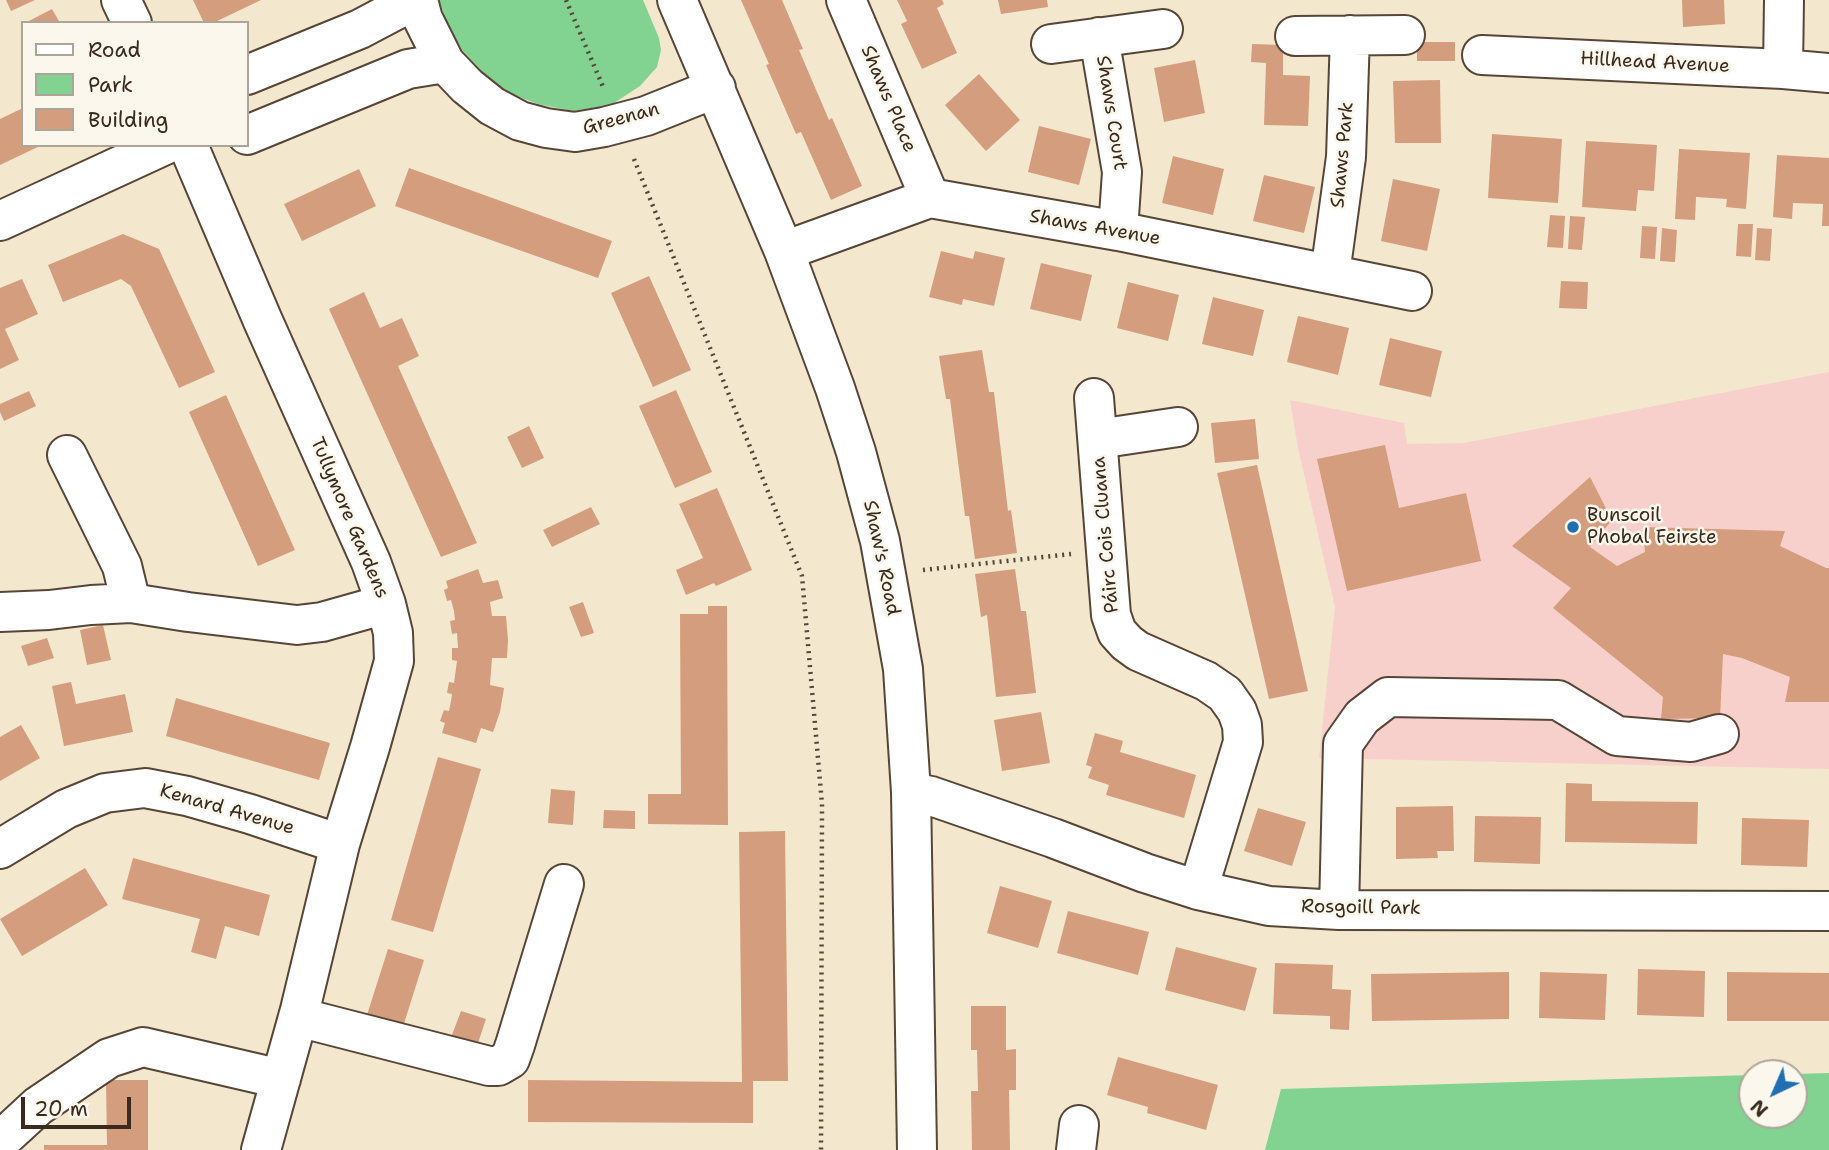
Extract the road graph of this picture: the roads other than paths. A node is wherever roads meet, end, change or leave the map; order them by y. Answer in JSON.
{"nodes":[{"id":1,"x":121,"y":0,"type":"edge"},
{"id":2,"x":417,"y":0,"type":"edge"},
{"id":3,"x":677,"y":0,"type":"edge"},
{"id":4,"x":846,"y":0,"type":"edge"},
{"id":5,"x":1784,"y":0,"type":"edge"},
{"id":6,"x":131,"y":21,"type":"edge"},
{"id":7,"x":1163,"y":29,"type":"dead end"},
{"id":8,"x":1350,"y":35,"type":"junction"},
{"id":9,"x":1405,"y":35,"type":"dead end"},
{"id":10,"x":1295,"y":36,"type":"dead end"},
{"id":11,"x":1099,"y":37,"type":"junction"},
{"id":12,"x":1051,"y":44,"type":"dead end"},
{"id":13,"x":1482,"y":55,"type":"dead end"},
{"id":14,"x":445,"y":62,"type":"junction"},
{"id":15,"x":1783,"y":69,"type":"junction"},
{"id":16,"x":1829,"y":73,"type":"edge"},
{"id":17,"x":248,"y":75,"type":"edge"},
{"id":18,"x":716,"y":88,"type":"junction"},
{"id":19,"x":248,"y":135,"type":"edge"},
{"id":20,"x":161,"y":147,"type":"edge"},
{"id":21,"x":222,"y":147,"type":"edge"},
{"id":22,"x":192,"y":155,"type":"edge"},
{"id":23,"x":930,"y":198,"type":"junction"},
{"id":24,"x":0,"y":221,"type":"edge"},
{"id":25,"x":1118,"y":231,"type":"junction"},
{"id":26,"x":784,"y":251,"type":"junction"},
{"id":27,"x":1331,"y":275,"type":"junction"},
{"id":28,"x":1412,"y":290,"type":"dead end"},
{"id":29,"x":1094,"y":398,"type":"dead end"},
{"id":30,"x":1178,"y":427,"type":"dead end"},
{"id":31,"x":1098,"y":439,"type":"junction"},
{"id":32,"x":67,"y":455,"type":"dead end"},
{"id":33,"x":131,"y":603,"type":"junction"},
{"id":34,"x":386,"y":604,"type":"junction"},
{"id":35,"x":0,"y":612,"type":"edge"},
{"id":36,"x":1719,"y":734,"type":"dead end"},
{"id":37,"x":911,"y":792,"type":"junction"},
{"id":38,"x":340,"y":844,"type":"junction"},
{"id":39,"x":0,"y":849,"type":"edge"},
{"id":40,"x":564,"y":884,"type":"dead end"},
{"id":41,"x":1198,"y":890,"type":"junction"},
{"id":42,"x":1339,"y":910,"type":"junction"},
{"id":43,"x":1829,"y":911,"type":"edge"},
{"id":44,"x":298,"y":1017,"type":"junction"},
{"id":45,"x":281,"y":1079,"type":"junction"},
{"id":46,"x":0,"y":1141,"type":"edge"},
{"id":47,"x":261,"y":1150,"type":"edge"},
{"id":48,"x":917,"y":1150,"type":"edge"}],
"edges":[{"from":1,"to":6,"type":"street"},
{"from":2,"to":14,"type":"street","name":"Greenan"},
{"from":2,"to":17,"type":"street"},
{"from":3,"to":18,"type":"street","name":"Shaw's Road"},
{"from":4,"to":23,"type":"street","name":"Shaws Place"},
{"from":5,"to":15,"type":"street"},
{"from":7,"to":11,"type":"street","name":"Shaws Court"},
{"from":8,"to":9,"type":"street"},
{"from":8,"to":10,"type":"street"},
{"from":8,"to":27,"type":"street","name":"Shaws Park"},
{"from":11,"to":12,"type":"street","name":"Shaws Court"},
{"from":11,"to":25,"type":"street","name":"Shaws Court"},
{"from":13,"to":15,"type":"street","name":"Hillhead Avenue"},
{"from":14,"to":18,"type":"street","name":"Greenan"},
{"from":14,"to":19,"type":"street"},
{"from":15,"to":16,"type":"street","name":"Hillhead Avenue"},
{"from":18,"to":26,"type":"street","name":"Shaw's Road"},
{"from":20,"to":24,"type":"street"},
{"from":21,"to":22,"type":"street"},
{"from":22,"to":34,"type":"street","name":"Tullymore Gardens"},
{"from":23,"to":25,"type":"street","name":"Shaws Avenue"},
{"from":23,"to":26,"type":"street","name":"Shaws Avenue"},
{"from":25,"to":27,"type":"street","name":"Shaws Avenue"},
{"from":26,"to":37,"type":"street","name":"Shaw's Road"},
{"from":27,"to":28,"type":"street","name":"Shaws Avenue"},
{"from":29,"to":31,"type":"street","name":"Páirc Cois Cluana"},
{"from":30,"to":31,"type":"street"},
{"from":31,"to":41,"type":"street","name":"Páirc Cois Cluana"},
{"from":32,"to":33,"type":"street"},
{"from":33,"to":34,"type":"street"},
{"from":33,"to":35,"type":"street"},
{"from":34,"to":38,"type":"street","name":"Tullymore Gardens"},
{"from":36,"to":42,"type":"street"},
{"from":37,"to":41,"type":"street","name":"Rosgoill Park"},
{"from":37,"to":48,"type":"street","name":"Shaw's Road"},
{"from":38,"to":39,"type":"street","name":"Kenard Avenue"},
{"from":38,"to":44,"type":"street","name":"Tullymore Gardens"},
{"from":40,"to":44,"type":"street"},
{"from":41,"to":42,"type":"street","name":"Rosgoill Park"},
{"from":42,"to":43,"type":"street","name":"Rosgoill Park"},
{"from":44,"to":45,"type":"street","name":"Tullymore Gardens"},
{"from":45,"to":46,"type":"street"},
{"from":45,"to":47,"type":"street","name":"Tullymore Gardens"}]}
